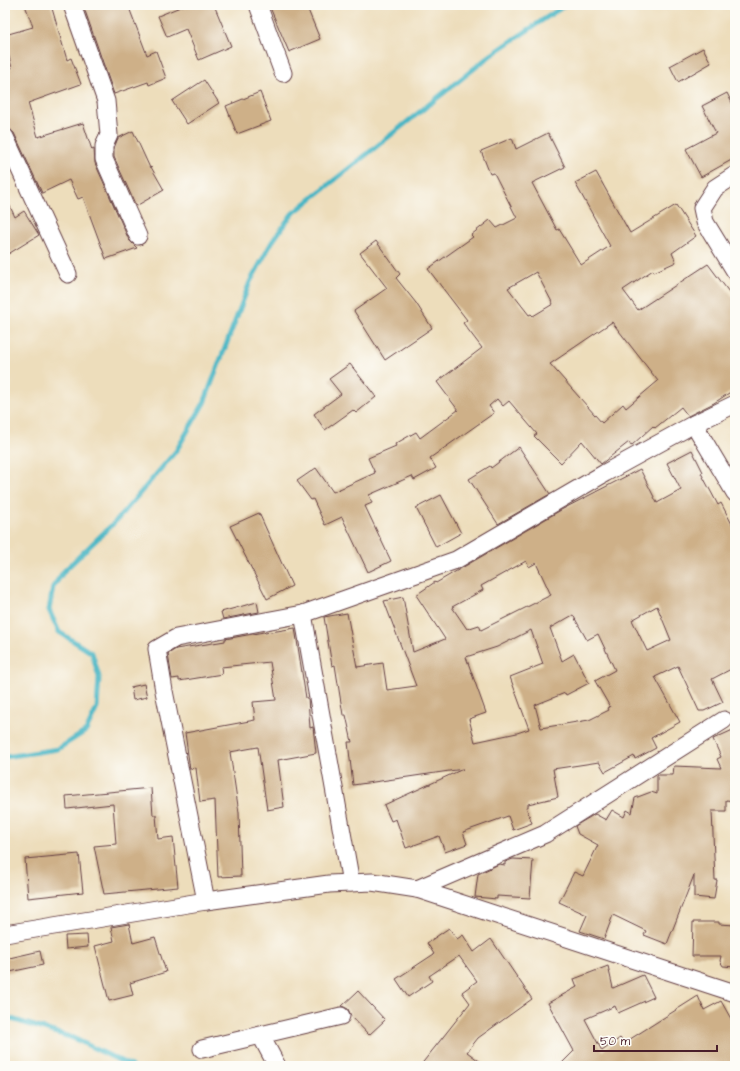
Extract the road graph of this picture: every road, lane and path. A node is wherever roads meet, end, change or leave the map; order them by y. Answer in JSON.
{"nodes":[{"id":1,"x":72,"y":5,"type":"edge"},
{"id":2,"x":258,"y":5,"type":"edge"},
{"id":3,"x":283,"y":73,"type":"dead end"},
{"id":4,"x":5,"y":137,"type":"edge"},
{"id":5,"x":735,"y":175,"type":"edge"},
{"id":6,"x":138,"y":236,"type":"dead end"},
{"id":7,"x":735,"y":272,"type":"edge"},
{"id":8,"x":68,"y":274,"type":"dead end"},
{"id":9,"x":735,"y":404,"type":"edge"},
{"id":10,"x":694,"y":424,"type":"junction"},
{"id":11,"x":735,"y":493,"type":"edge"},
{"id":12,"x":303,"y":614,"type":"junction"},
{"id":13,"x":724,"y":720,"type":"dead end"},
{"id":14,"x":350,"y":883,"type":"junction"},
{"id":15,"x":417,"y":889,"type":"junction"},
{"id":16,"x":206,"y":901,"type":"junction"},
{"id":17,"x":5,"y":934,"type":"edge"},
{"id":18,"x":735,"y":993,"type":"edge"},
{"id":19,"x":341,"y":1016,"type":"dead end"},
{"id":20,"x":261,"y":1036,"type":"junction"},
{"id":21,"x":202,"y":1049,"type":"dead end"},
{"id":22,"x":277,"y":1066,"type":"edge"}],
"edges":[{"from":1,"to":6,"type":"street"},
{"from":2,"to":3,"type":"street"},
{"from":4,"to":8,"type":"street"},
{"from":5,"to":7,"type":"street"},
{"from":9,"to":10,"type":"street"},
{"from":10,"to":11,"type":"street"},
{"from":10,"to":12,"type":"street"},
{"from":12,"to":14,"type":"street"},
{"from":12,"to":16,"type":"street"},
{"from":13,"to":15,"type":"street"},
{"from":14,"to":15,"type":"street"},
{"from":14,"to":16,"type":"street"},
{"from":15,"to":18,"type":"street"},
{"from":16,"to":17,"type":"street"},
{"from":19,"to":20,"type":"street"},
{"from":20,"to":21,"type":"street"},
{"from":20,"to":22,"type":"street"}]}
